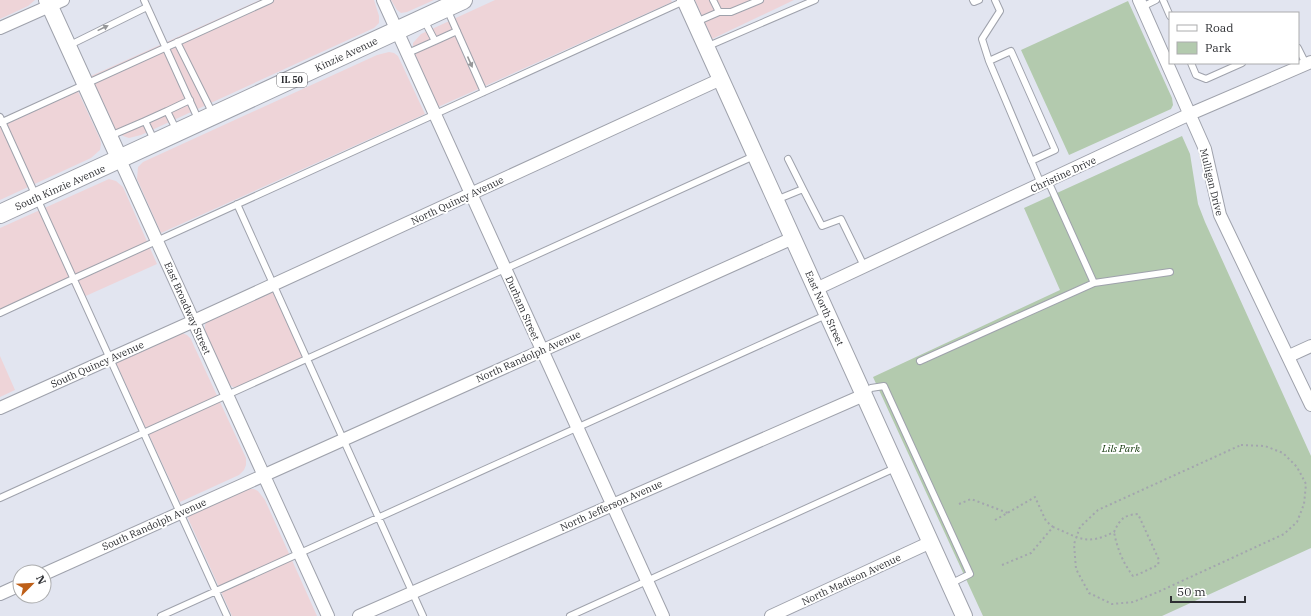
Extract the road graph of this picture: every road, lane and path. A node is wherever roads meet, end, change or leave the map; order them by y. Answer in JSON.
{"nodes":[{"id":1,"x":144,"y":0,"type":"edge"},
{"id":2,"x":270,"y":0,"type":"edge"},
{"id":3,"x":383,"y":0,"type":"edge"},
{"id":4,"x":463,"y":0,"type":"edge"},
{"id":5,"x":685,"y":0,"type":"edge"},
{"id":6,"x":713,"y":0,"type":"edge"},
{"id":7,"x":760,"y":0,"type":"edge"},
{"id":8,"x":815,"y":0,"type":"edge"},
{"id":9,"x":973,"y":0,"type":"edge"},
{"id":10,"x":979,"y":0,"type":"edge"},
{"id":11,"x":995,"y":0,"type":"edge"},
{"id":12,"x":1156,"y":0,"type":"edge"},
{"id":13,"x":1163,"y":0,"type":"edge"},
{"id":14,"x":53,"y":2,"type":"edge"},
{"id":15,"x":1140,"y":3,"type":"edge"},
{"id":16,"x":147,"y":7,"type":"junction"},
{"id":17,"x":446,"y":8,"type":"junction"},
{"id":18,"x":719,"y":12,"type":"junction"},
{"id":19,"x":1169,"y":14,"type":"edge"},
{"id":20,"x":424,"y":18,"type":"junction"},
{"id":21,"x":695,"y":22,"type":"junction"},
{"id":22,"x":0,"y":28,"type":"edge"},
{"id":23,"x":397,"y":31,"type":"junction"},
{"id":24,"x":457,"y":31,"type":"junction"},
{"id":25,"x":435,"y":41,"type":"junction"},
{"id":26,"x":177,"y":42,"type":"junction"},
{"id":27,"x":68,"y":46,"type":"junction"},
{"id":28,"x":706,"y":47,"type":"junction"},
{"id":29,"x":166,"y":48,"type":"junction"},
{"id":30,"x":1299,"y":49,"type":"edge"},
{"id":31,"x":408,"y":53,"type":"junction"},
{"id":32,"x":989,"y":61,"type":"junction"},
{"id":33,"x":1309,"y":63,"type":"edge"},
{"id":34,"x":1190,"y":64,"type":"edge"},
{"id":35,"x":1240,"y":64,"type":"edge"},
{"id":36,"x":721,"y":79,"type":"junction"},
{"id":37,"x":86,"y":84,"type":"junction"},
{"id":38,"x":484,"y":92,"type":"junction"},
{"id":39,"x":190,"y":100,"type":"junction"},
{"id":40,"x":167,"y":110,"type":"junction"},
{"id":41,"x":435,"y":114,"type":"junction"},
{"id":42,"x":1190,"y":114,"type":"junction"},
{"id":43,"x":207,"y":119,"type":"junction"},
{"id":44,"x":1,"y":121,"type":"edge"},
{"id":45,"x":146,"y":121,"type":"junction"},
{"id":46,"x":178,"y":133,"type":"junction"},
{"id":47,"x":110,"y":136,"type":"junction"},
{"id":48,"x":156,"y":143,"type":"junction"},
{"id":49,"x":755,"y":155,"type":"junction"},
{"id":50,"x":788,"y":159,"type":"dead end"},
{"id":51,"x":120,"y":160,"type":"junction"},
{"id":52,"x":1031,"y":161,"type":"junction"},
{"id":53,"x":1044,"y":182,"type":"junction"},
{"id":54,"x":803,"y":189,"type":"junction"},
{"id":55,"x":471,"y":193,"type":"junction"},
{"id":56,"x":37,"y":198,"type":"junction"},
{"id":57,"x":776,"y":200,"type":"junction"},
{"id":58,"x":237,"y":204,"type":"junction"},
{"id":59,"x":0,"y":214,"type":"edge"},
{"id":60,"x":793,"y":238,"type":"junction"},
{"id":61,"x":157,"y":241,"type":"junction"},
{"id":62,"x":864,"y":266,"type":"junction"},
{"id":63,"x":505,"y":269,"type":"junction"},
{"id":64,"x":1170,"y":272,"type":"dead end"},
{"id":65,"x":73,"y":279,"type":"junction"},
{"id":66,"x":1094,"y":283,"type":"junction"},
{"id":67,"x":273,"y":285,"type":"junction"},
{"id":68,"x":816,"y":289,"type":"junction"},
{"id":69,"x":0,"y":314,"type":"edge"},
{"id":70,"x":827,"y":314,"type":"junction"},
{"id":71,"x":194,"y":321,"type":"junction"},
{"id":72,"x":1311,"y":346,"type":"edge"},
{"id":73,"x":542,"y":350,"type":"junction"},
{"id":74,"x":1289,"y":356,"type":"junction"},
{"id":75,"x":110,"y":358,"type":"junction"},
{"id":76,"x":306,"y":359,"type":"junction"},
{"id":77,"x":920,"y":360,"type":"dead end"},
{"id":78,"x":227,"y":395,"type":"junction"},
{"id":79,"x":864,"y":395,"type":"junction"},
{"id":80,"x":1311,"y":404,"type":"edge"},
{"id":81,"x":0,"y":408,"type":"edge"},
{"id":82,"x":578,"y":427,"type":"junction"},
{"id":83,"x":144,"y":433,"type":"junction"},
{"id":84,"x":343,"y":439,"type":"junction"},
{"id":85,"x":897,"y":467,"type":"junction"},
{"id":86,"x":263,"y":474,"type":"junction"},
{"id":87,"x":0,"y":498,"type":"edge"},
{"id":88,"x":960,"y":504,"type":"dead end"},
{"id":89,"x":613,"y":505,"type":"junction"},
{"id":90,"x":179,"y":512,"type":"junction"},
{"id":91,"x":1008,"y":512,"type":"junction"},
{"id":92,"x":378,"y":518,"type":"junction"},
{"id":93,"x":995,"y":520,"type":"dead end"},
{"id":94,"x":1053,"y":527,"type":"junction"},
{"id":95,"x":1114,"y":532,"type":"junction"},
{"id":96,"x":1077,"y":537,"type":"junction"},
{"id":97,"x":931,"y":542,"type":"junction"},
{"id":98,"x":299,"y":553,"type":"junction"},
{"id":99,"x":1002,"y":565,"type":"dead end"},
{"id":100,"x":52,"y":570,"type":"edge"},
{"id":101,"x":647,"y":581,"type":"junction"},
{"id":102,"x":950,"y":584,"type":"junction"},
{"id":103,"x":12,"y":589,"type":"edge"},
{"id":104,"x":215,"y":591,"type":"junction"},
{"id":105,"x":412,"y":592,"type":"junction"},
{"id":106,"x":0,"y":594,"type":"edge"},
{"id":107,"x":161,"y":616,"type":"edge"},
{"id":108,"x":227,"y":616,"type":"edge"},
{"id":109,"x":328,"y":616,"type":"edge"},
{"id":110,"x":359,"y":616,"type":"edge"},
{"id":111,"x":423,"y":616,"type":"edge"},
{"id":112,"x":570,"y":616,"type":"edge"},
{"id":113,"x":663,"y":616,"type":"edge"},
{"id":114,"x":771,"y":616,"type":"edge"},
{"id":115,"x":964,"y":616,"type":"edge"}],
"edges":[{"from":1,"to":16,"type":"lane"},
{"from":2,"to":26,"type":"lane"},
{"from":3,"to":23,"type":"street","name":"Durham Street"},
{"from":4,"to":17,"type":"main road","name":"Kinzie Avenue","number":"IL 50"},
{"from":5,"to":21,"type":"street","name":"East North Street"},
{"from":5,"to":38,"type":"lane"},
{"from":6,"to":18,"type":"lane"},
{"from":7,"to":18,"type":"lane"},
{"from":8,"to":28,"type":"lane"},
{"from":9,"to":10,"type":"lane"},
{"from":11,"to":32,"type":"lane"},
{"from":12,"to":15,"type":"lane"},
{"from":13,"to":19,"type":"lane"},
{"from":14,"to":22,"type":"street"},
{"from":14,"to":27,"type":"street","name":"East Broadway Street"},
{"from":15,"to":42,"type":"street","name":"Mulligan Drive"},
{"from":27,"to":16,"type":"lane","one_way":true},
{"from":16,"to":29,"type":"lane"},
{"from":17,"to":20,"type":"main road","name":"Kinzie Avenue","number":"IL 50"},
{"from":17,"to":24,"type":"lane"},
{"from":18,"to":21,"type":"lane"},
{"from":20,"to":23,"type":"main road","name":"Kinzie Avenue","number":"IL 50"},
{"from":20,"to":25,"type":"lane"},
{"from":21,"to":28,"type":"street","name":"East North Street"},
{"from":23,"to":31,"type":"street","name":"Durham Street"},
{"from":23,"to":43,"type":"main road","name":"Kinzie Avenue","number":"IL 50"},
{"from":24,"to":25,"type":"lane"},
{"from":24,"to":38,"type":"lane","one_way":true},
{"from":25,"to":31,"type":"lane"},
{"from":26,"to":29,"type":"lane"},
{"from":26,"to":43,"type":"lane"},
{"from":27,"to":37,"type":"street","name":"East Broadway Street"},
{"from":28,"to":36,"type":"street","name":"East North Street"},
{"from":29,"to":37,"type":"lane"},
{"from":29,"to":39,"type":"lane"},
{"from":30,"to":33,"type":"lane"},
{"from":31,"to":41,"type":"street","name":"Durham Street"},
{"from":32,"to":52,"type":"lane"},
{"from":32,"to":52,"type":"lane"},
{"from":33,"to":42,"type":"street","name":"Christine Drive"},
{"from":34,"to":35,"type":"lane"},
{"from":36,"to":49,"type":"street","name":"East North Street"},
{"from":36,"to":55,"type":"street","name":"North Quincy Avenue"},
{"from":37,"to":44,"type":"lane"},
{"from":37,"to":47,"type":"street","name":"East Broadway Street"},
{"from":38,"to":41,"type":"lane"},
{"from":39,"to":40,"type":"lane"},
{"from":39,"to":43,"type":"lane"},
{"from":40,"to":45,"type":"lane"},
{"from":40,"to":46,"type":"lane"},
{"from":41,"to":55,"type":"street","name":"Durham Street"},
{"from":41,"to":58,"type":"lane"},
{"from":42,"to":53,"type":"street","name":"Christine Drive"},
{"from":42,"to":74,"type":"street","name":"Mulligan Drive"},
{"from":43,"to":46,"type":"main road","name":"Kinzie Avenue","number":"IL 50"},
{"from":44,"to":56,"type":"lane"},
{"from":45,"to":47,"type":"lane"},
{"from":45,"to":48,"type":"lane"},
{"from":46,"to":48,"type":"main road","name":"Kinzie Avenue","number":"IL 50"},
{"from":47,"to":51,"type":"street","name":"East Broadway Street"},
{"from":48,"to":51,"type":"main road","name":"Kinzie Avenue","number":"IL 50"},
{"from":49,"to":57,"type":"street","name":"East North Street"},
{"from":49,"to":63,"type":"lane"},
{"from":50,"to":54,"type":"lane"},
{"from":51,"to":56,"type":"main road","name":"South Kinzie Avenue","number":"IL 50"},
{"from":51,"to":61,"type":"street","name":"East Broadway Street"},
{"from":52,"to":53,"type":"lane"},
{"from":53,"to":62,"type":"street","name":"Christine Drive"},
{"from":53,"to":66,"type":"lane"},
{"from":54,"to":57,"type":"lane"},
{"from":54,"to":62,"type":"lane"},
{"from":55,"to":63,"type":"street","name":"Durham Street"},
{"from":55,"to":67,"type":"street","name":"North Quincy Avenue"},
{"from":56,"to":59,"type":"main road","name":"South Kinzie Avenue","number":"IL 50"},
{"from":56,"to":65,"type":"lane"},
{"from":57,"to":60,"type":"street","name":"East North Street"},
{"from":58,"to":61,"type":"lane"},
{"from":58,"to":67,"type":"lane"},
{"from":60,"to":68,"type":"street","name":"East North Street"},
{"from":60,"to":73,"type":"street","name":"North Randolph Avenue"},
{"from":61,"to":65,"type":"lane"},
{"from":61,"to":71,"type":"street","name":"East Broadway Street"},
{"from":62,"to":68,"type":"street","name":"Christine Drive"},
{"from":63,"to":73,"type":"street","name":"Durham Street"},
{"from":63,"to":76,"type":"lane"},
{"from":64,"to":66,"type":"lane"},
{"from":65,"to":69,"type":"lane"},
{"from":65,"to":75,"type":"lane"},
{"from":66,"to":77,"type":"lane"},
{"from":67,"to":71,"type":"street","name":"North Quincy Avenue"},
{"from":67,"to":76,"type":"lane"},
{"from":68,"to":70,"type":"street","name":"East North Street"},
{"from":70,"to":79,"type":"street","name":"East North Street"},
{"from":70,"to":82,"type":"lane"},
{"from":71,"to":75,"type":"street","name":"South Quincy Avenue"},
{"from":71,"to":78,"type":"street","name":"East Broadway Street"},
{"from":72,"to":74,"type":"street"},
{"from":73,"to":82,"type":"street","name":"Durham Street"},
{"from":73,"to":84,"type":"street","name":"North Randolph Avenue"},
{"from":74,"to":80,"type":"street","name":"Mulligan Drive"},
{"from":75,"to":81,"type":"street","name":"South Quincy Avenue"},
{"from":75,"to":83,"type":"lane"},
{"from":76,"to":78,"type":"lane"},
{"from":76,"to":84,"type":"lane"},
{"from":78,"to":83,"type":"lane"},
{"from":78,"to":86,"type":"street","name":"East Broadway Street"},
{"from":79,"to":85,"type":"street","name":"East North Street"},
{"from":79,"to":89,"type":"street","name":"North Jefferson Avenue"},
{"from":79,"to":102,"type":"lane"},
{"from":82,"to":89,"type":"street","name":"Durham Street"},
{"from":82,"to":92,"type":"lane"},
{"from":83,"to":87,"type":"lane"},
{"from":83,"to":90,"type":"lane"},
{"from":84,"to":86,"type":"street","name":"North Randolph Avenue"},
{"from":84,"to":92,"type":"lane"},
{"from":85,"to":97,"type":"street","name":"East North Street"},
{"from":85,"to":101,"type":"lane"},
{"from":86,"to":90,"type":"street","name":"South Randolph Avenue"},
{"from":86,"to":98,"type":"street","name":"East Broadway Street"},
{"from":88,"to":91,"type":"path"},
{"from":89,"to":101,"type":"street","name":"Durham Street"},
{"from":89,"to":105,"type":"street","name":"North Jefferson Avenue"},
{"from":90,"to":100,"type":"street","name":"South Randolph Avenue"},
{"from":90,"to":104,"type":"lane"},
{"from":91,"to":93,"type":"path"},
{"from":91,"to":94,"type":"path"},
{"from":92,"to":98,"type":"lane"},
{"from":92,"to":105,"type":"lane"},
{"from":94,"to":96,"type":"path"},
{"from":94,"to":99,"type":"path"},
{"from":95,"to":95,"type":"path"},
{"from":95,"to":96,"type":"path"},
{"from":96,"to":96,"type":"path"},
{"from":97,"to":102,"type":"street","name":"East North Street"},
{"from":97,"to":114,"type":"street","name":"North Madison Avenue"},
{"from":98,"to":104,"type":"lane"},
{"from":98,"to":109,"type":"street","name":"East Broadway Street"},
{"from":101,"to":112,"type":"lane"},
{"from":101,"to":113,"type":"street","name":"Durham Street"},
{"from":102,"to":115,"type":"street","name":"East North Street"},
{"from":103,"to":106,"type":"street"},
{"from":104,"to":107,"type":"lane"},
{"from":104,"to":108,"type":"lane"},
{"from":105,"to":110,"type":"street","name":"North Jefferson Avenue"},
{"from":105,"to":111,"type":"lane"}]}
